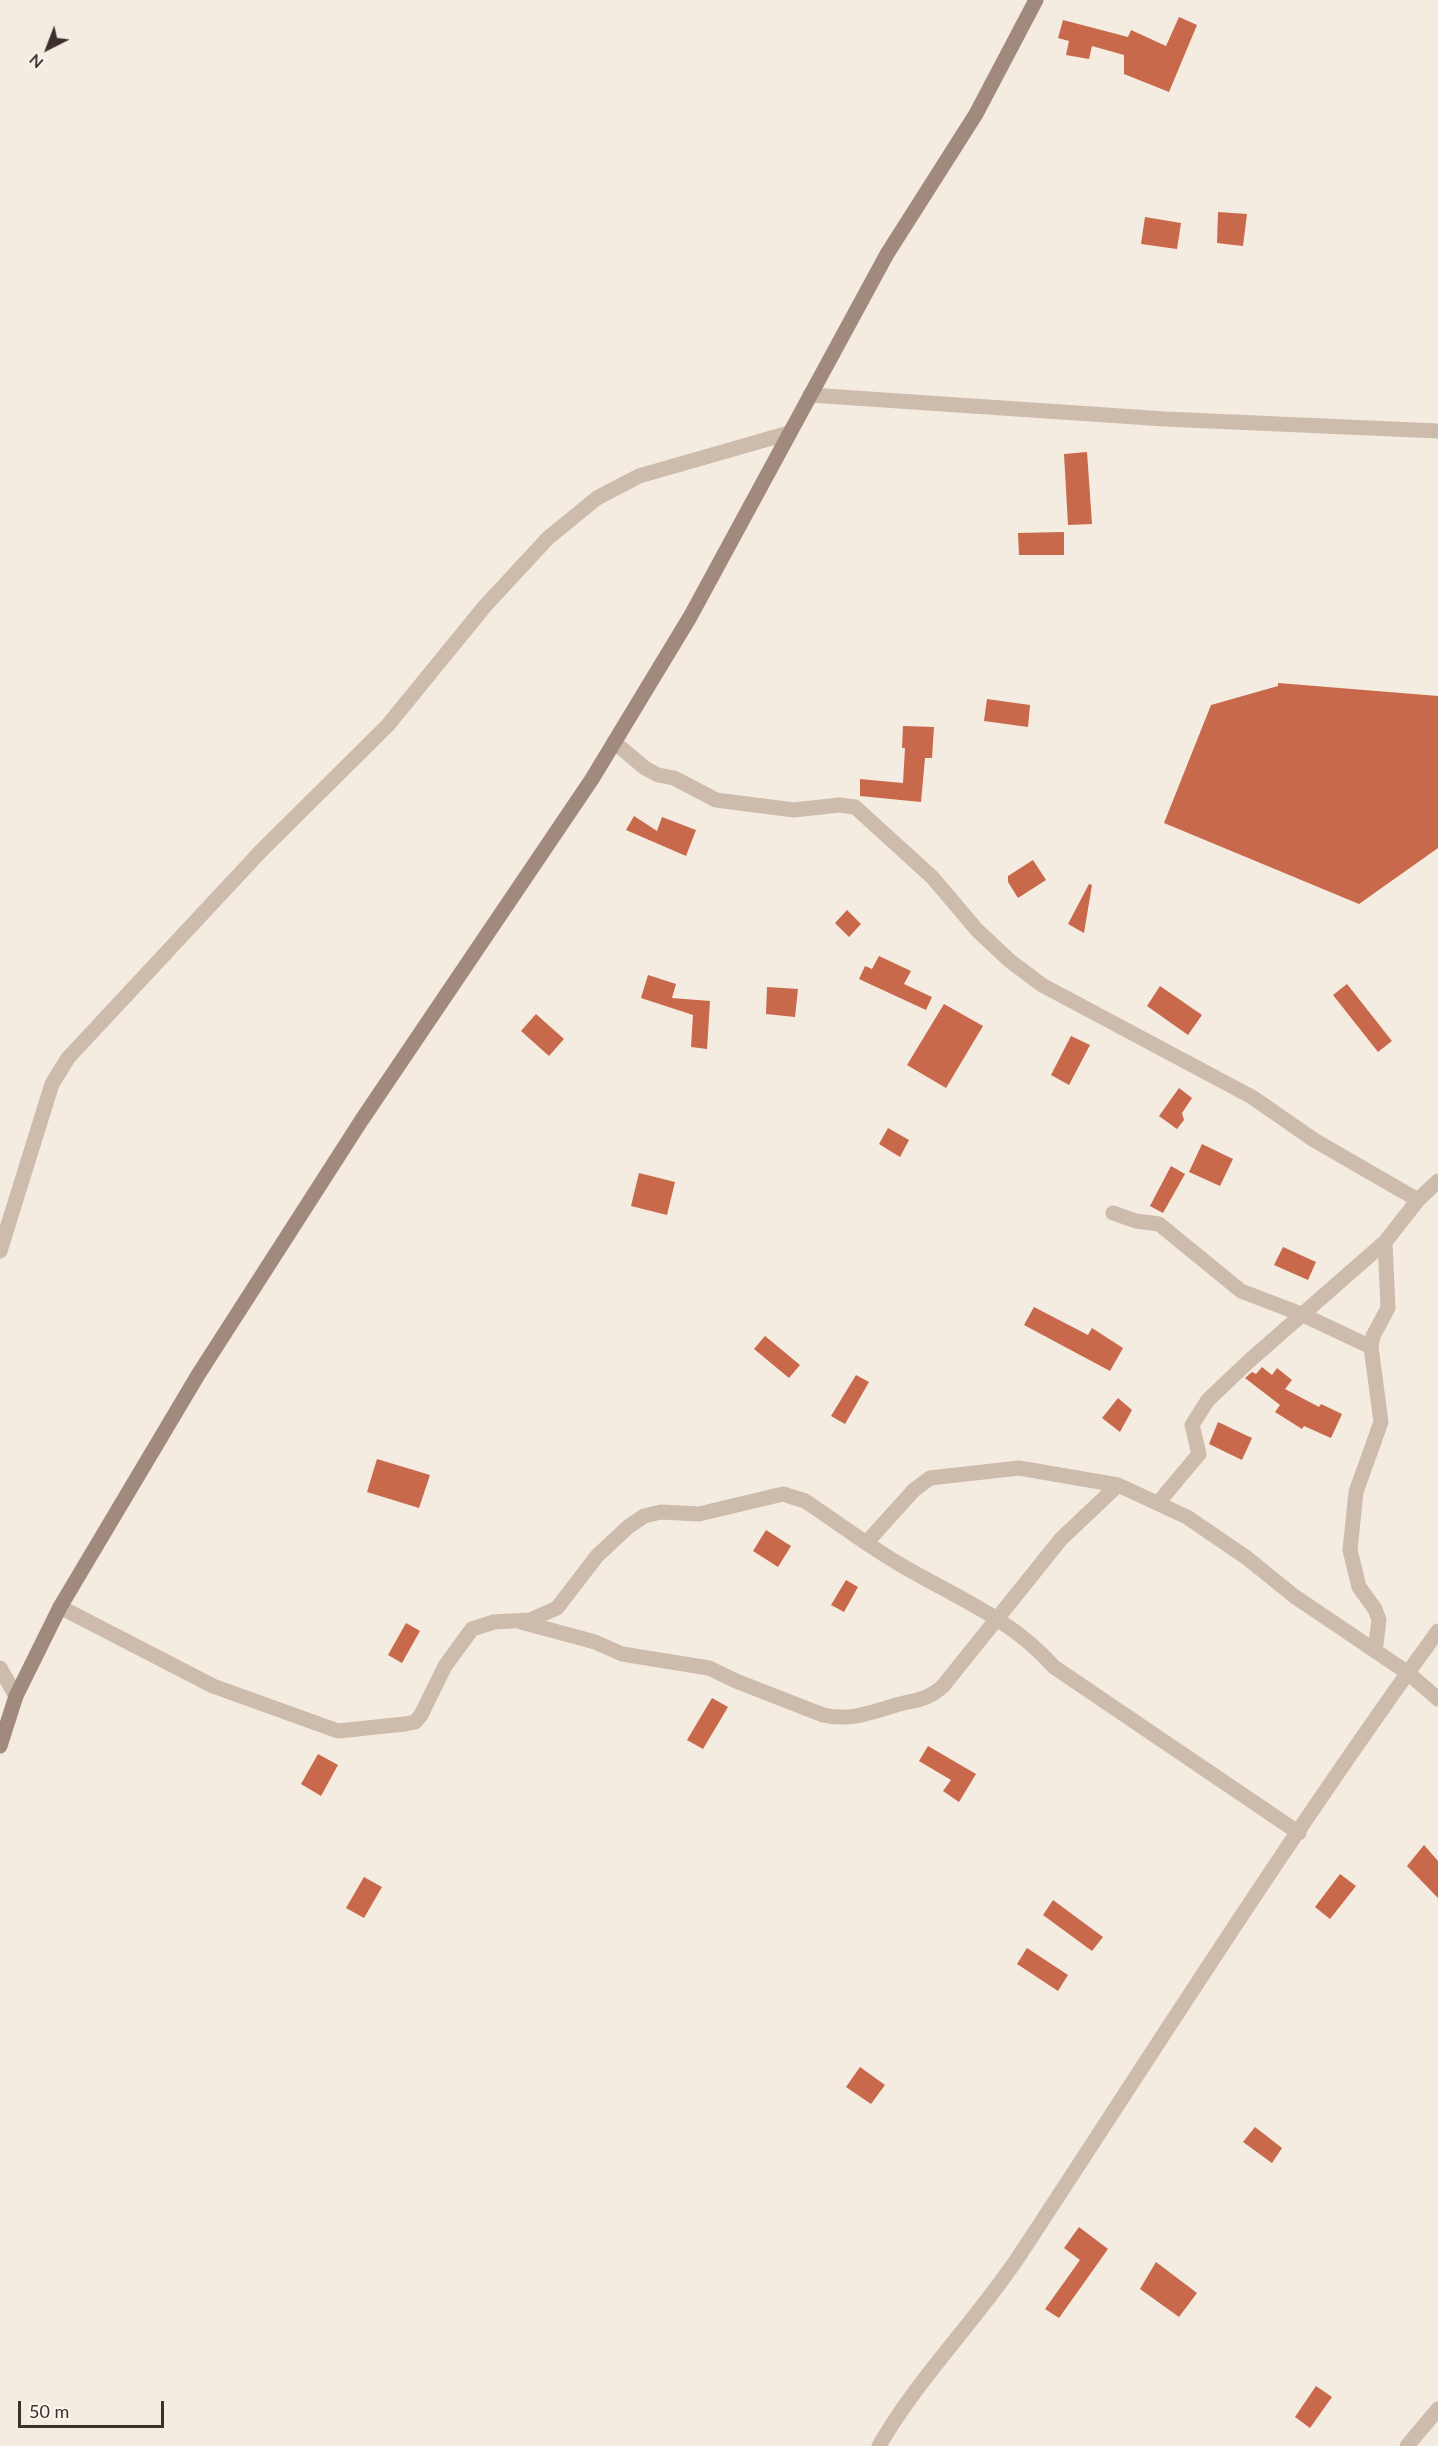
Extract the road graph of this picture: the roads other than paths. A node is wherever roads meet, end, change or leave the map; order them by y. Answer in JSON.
{"nodes":[{"id":1,"x":1036,"y":0,"type":"edge"},
{"id":2,"x":810,"y":395,"type":"junction"},
{"id":3,"x":1438,"y":431,"type":"edge"},
{"id":4,"x":789,"y":433,"type":"junction"},
{"id":5,"x":614,"y":742,"type":"junction"},
{"id":6,"x":1438,"y":1181,"type":"edge"},
{"id":7,"x":1418,"y":1200,"type":"junction"},
{"id":8,"x":1113,"y":1213,"type":"dead end"},
{"id":9,"x":1385,"y":1242,"type":"junction"},
{"id":10,"x":0,"y":1251,"type":"edge"},
{"id":11,"x":1301,"y":1314,"type":"junction"},
{"id":12,"x":1371,"y":1347,"type":"junction"},
{"id":13,"x":1118,"y":1485,"type":"junction"},
{"id":14,"x":1158,"y":1503,"type":"junction"},
{"id":15,"x":867,"y":1542,"type":"junction"},
{"id":16,"x":60,"y":1607,"type":"junction"},
{"id":17,"x":996,"y":1618,"type":"junction"},
{"id":18,"x":519,"y":1621,"type":"junction"},
{"id":19,"x":1438,"y":1631,"type":"edge"},
{"id":20,"x":1375,"y":1651,"type":"junction"},
{"id":21,"x":0,"y":1668,"type":"edge"},
{"id":22,"x":1408,"y":1673,"type":"junction"},
{"id":23,"x":16,"y":1696,"type":"junction"},
{"id":24,"x":1438,"y":1699,"type":"edge"},
{"id":25,"x":0,"y":1746,"type":"edge"},
{"id":26,"x":1299,"y":1833,"type":"junction"},
{"id":27,"x":1438,"y":2409,"type":"edge"},
{"id":28,"x":879,"y":2446,"type":"edge"},
{"id":29,"x":1407,"y":2446,"type":"edge"}],
"edges":[{"from":1,"to":2,"type":"main road"},
{"from":2,"to":3,"type":"street"},
{"from":2,"to":4,"type":"main road"},
{"from":4,"to":5,"type":"main road"},
{"from":4,"to":10,"type":"street"},
{"from":5,"to":7,"type":"street"},
{"from":5,"to":16,"type":"main road"},
{"from":6,"to":7,"type":"street"},
{"from":7,"to":9,"type":"street"},
{"from":8,"to":11,"type":"street"},
{"from":9,"to":11,"type":"street"},
{"from":9,"to":12,"type":"street"},
{"from":11,"to":12,"type":"street"},
{"from":11,"to":14,"type":"street"},
{"from":12,"to":20,"type":"street"},
{"from":13,"to":14,"type":"street"},
{"from":13,"to":15,"type":"street"},
{"from":13,"to":17,"type":"street"},
{"from":14,"to":20,"type":"street"},
{"from":15,"to":17,"type":"street"},
{"from":15,"to":18,"type":"street"},
{"from":16,"to":18,"type":"street"},
{"from":16,"to":23,"type":"main road"},
{"from":17,"to":18,"type":"street"},
{"from":17,"to":26,"type":"street"},
{"from":19,"to":22,"type":"street"},
{"from":20,"to":22,"type":"street"},
{"from":21,"to":23,"type":"street"},
{"from":22,"to":24,"type":"street"},
{"from":22,"to":26,"type":"street"},
{"from":23,"to":25,"type":"main road"},
{"from":26,"to":28,"type":"street"},
{"from":27,"to":29,"type":"street"}]}
